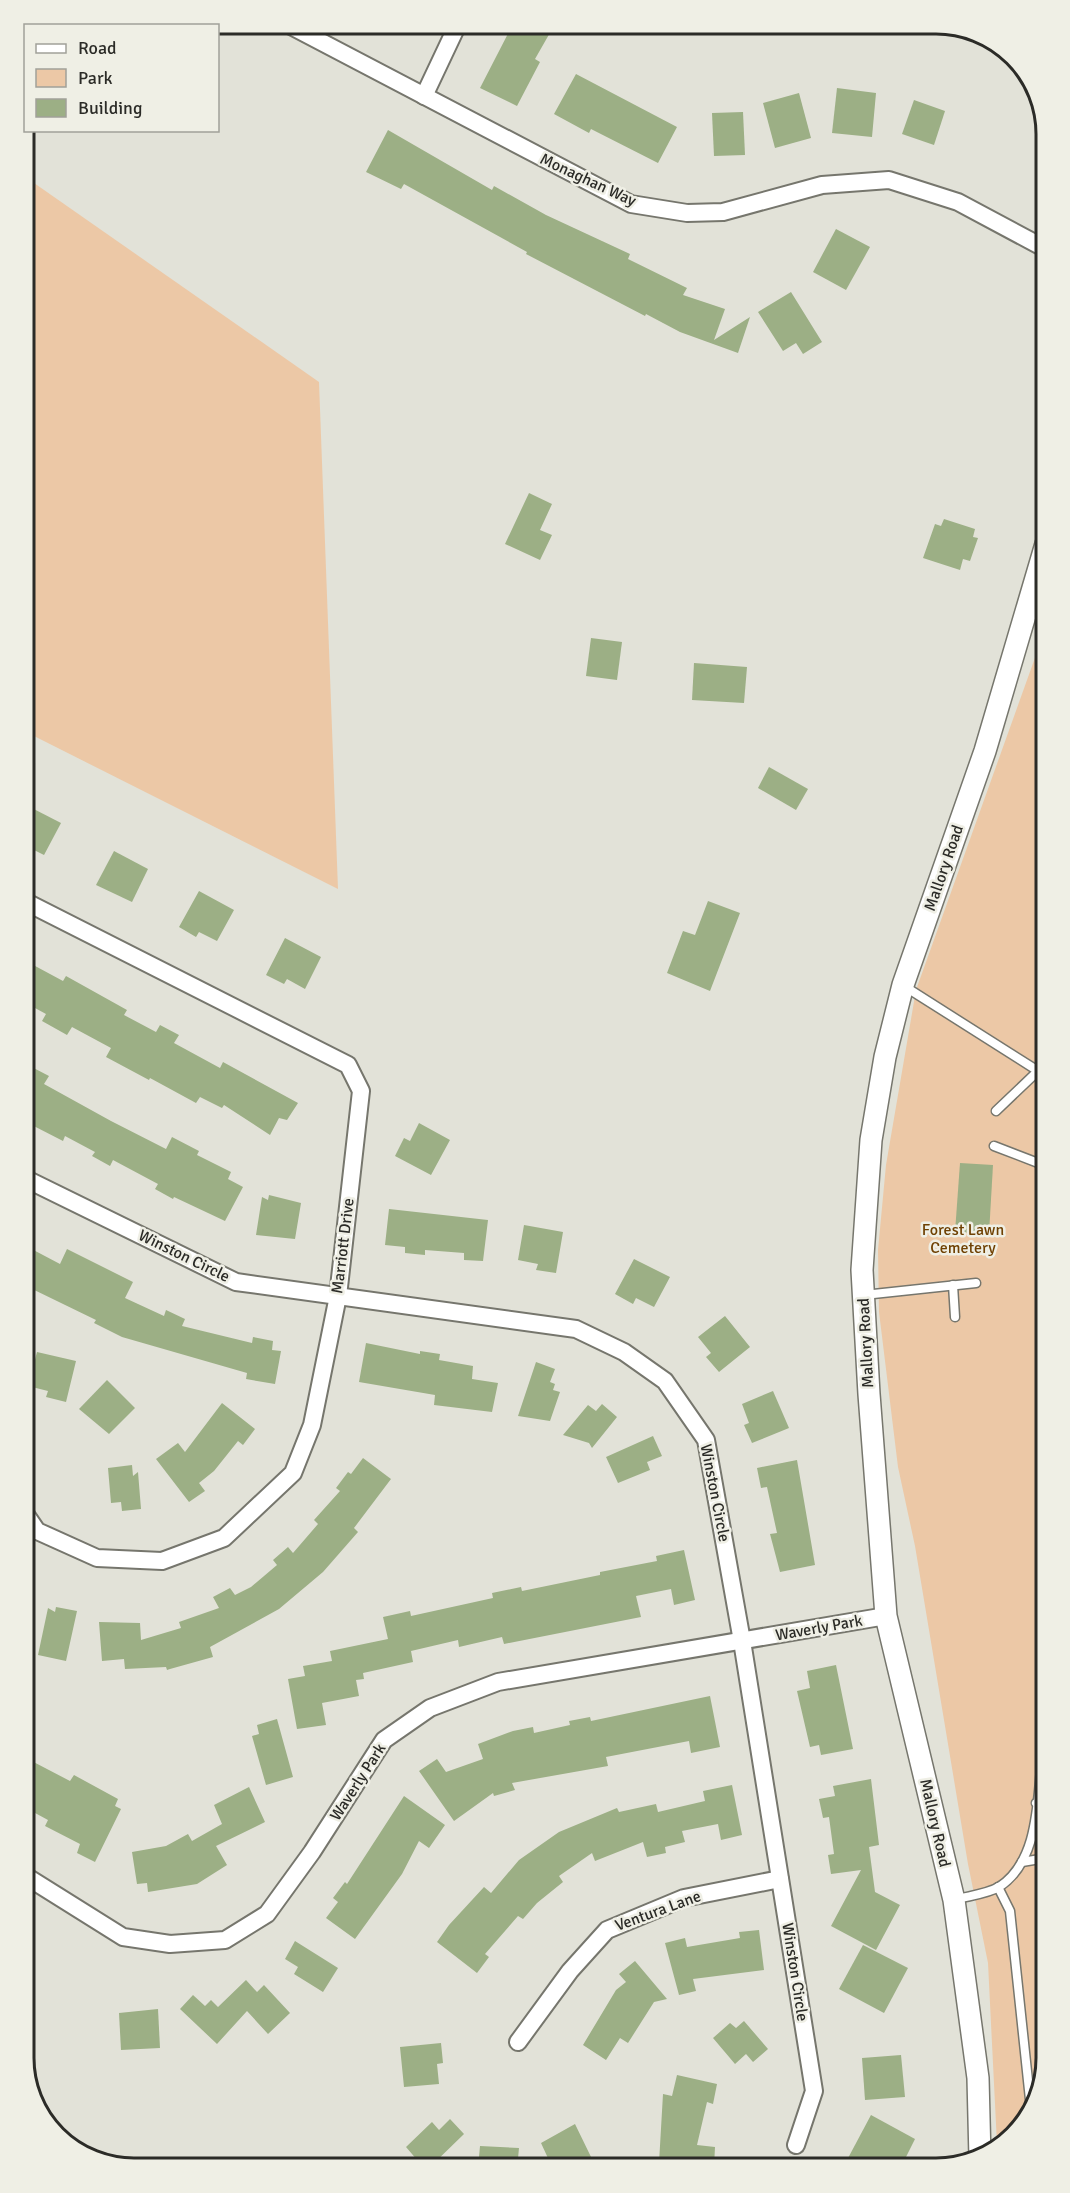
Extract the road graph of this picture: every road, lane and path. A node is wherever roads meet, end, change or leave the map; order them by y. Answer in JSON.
{"nodes":[{"id":1,"x":306,"y":34,"type":"edge"},
{"id":2,"x":453,"y":34,"type":"edge"},
{"id":3,"x":424,"y":96,"type":"junction"},
{"id":4,"x":1036,"y":244,"type":"edge"},
{"id":5,"x":1036,"y":578,"type":"edge"},
{"id":6,"x":35,"y":906,"type":"edge"},
{"id":7,"x":903,"y":985,"type":"junction"},
{"id":8,"x":1036,"y":1070,"type":"edge"},
{"id":9,"x":1036,"y":1073,"type":"edge"},
{"id":10,"x":996,"y":1110,"type":"dead end"},
{"id":11,"x":994,"y":1146,"type":"dead end"},
{"id":12,"x":1036,"y":1162,"type":"edge"},
{"id":13,"x":34,"y":1183,"type":"edge"},
{"id":14,"x":976,"y":1283,"type":"dead end"},
{"id":15,"x":953,"y":1286,"type":"junction"},
{"id":16,"x":864,"y":1295,"type":"junction"},
{"id":17,"x":338,"y":1296,"type":"junction"},
{"id":18,"x":955,"y":1317,"type":"dead end"},
{"id":19,"x":34,"y":1527,"type":"edge"},
{"id":20,"x":886,"y":1616,"type":"junction"},
{"id":21,"x":742,"y":1641,"type":"junction"},
{"id":22,"x":1036,"y":1803,"type":"edge"},
{"id":23,"x":1036,"y":1860,"type":"edge"},
{"id":24,"x":1022,"y":1862,"type":"junction"},
{"id":25,"x":780,"y":1879,"type":"junction"},
{"id":26,"x":34,"y":1881,"type":"edge"},
{"id":27,"x":998,"y":1887,"type":"junction"},
{"id":28,"x":954,"y":1900,"type":"junction"},
{"id":29,"x":518,"y":2042,"type":"dead end"},
{"id":30,"x":1029,"y":2093,"type":"edge"},
{"id":31,"x":796,"y":2145,"type":"dead end"},
{"id":32,"x":980,"y":2148,"type":"edge"}],
"edges":[{"from":1,"to":3,"type":"street","name":"Monaghan Way"},
{"from":2,"to":3,"type":"street"},
{"from":3,"to":4,"type":"street","name":"Monaghan Way"},
{"from":5,"to":7,"type":"street","name":"Mallory Road"},
{"from":6,"to":17,"type":"street","name":"Marriott Drive"},
{"from":7,"to":8,"type":"lane"},
{"from":7,"to":16,"type":"street","name":"Mallory Road"},
{"from":9,"to":10,"type":"lane"},
{"from":11,"to":12,"type":"lane"},
{"from":13,"to":17,"type":"street","name":"Winston Circle"},
{"from":14,"to":15,"type":"lane"},
{"from":15,"to":16,"type":"lane"},
{"from":15,"to":18,"type":"lane"},
{"from":16,"to":20,"type":"street","name":"Mallory Road"},
{"from":17,"to":19,"type":"street","name":"Marriott Drive"},
{"from":17,"to":21,"type":"street","name":"Winston Circle"},
{"from":20,"to":21,"type":"street","name":"Waverly Park"},
{"from":20,"to":28,"type":"street","name":"Mallory Road"},
{"from":21,"to":25,"type":"street","name":"Winston Circle"},
{"from":21,"to":26,"type":"street","name":"Waverly Park"},
{"from":22,"to":24,"type":"lane"},
{"from":23,"to":24,"type":"lane"},
{"from":24,"to":27,"type":"lane"},
{"from":25,"to":29,"type":"street","name":"Ventura Lane"},
{"from":25,"to":31,"type":"street","name":"Winston Circle"},
{"from":27,"to":28,"type":"lane"},
{"from":27,"to":30,"type":"lane"},
{"from":28,"to":32,"type":"street","name":"Mallory Road"}]}
